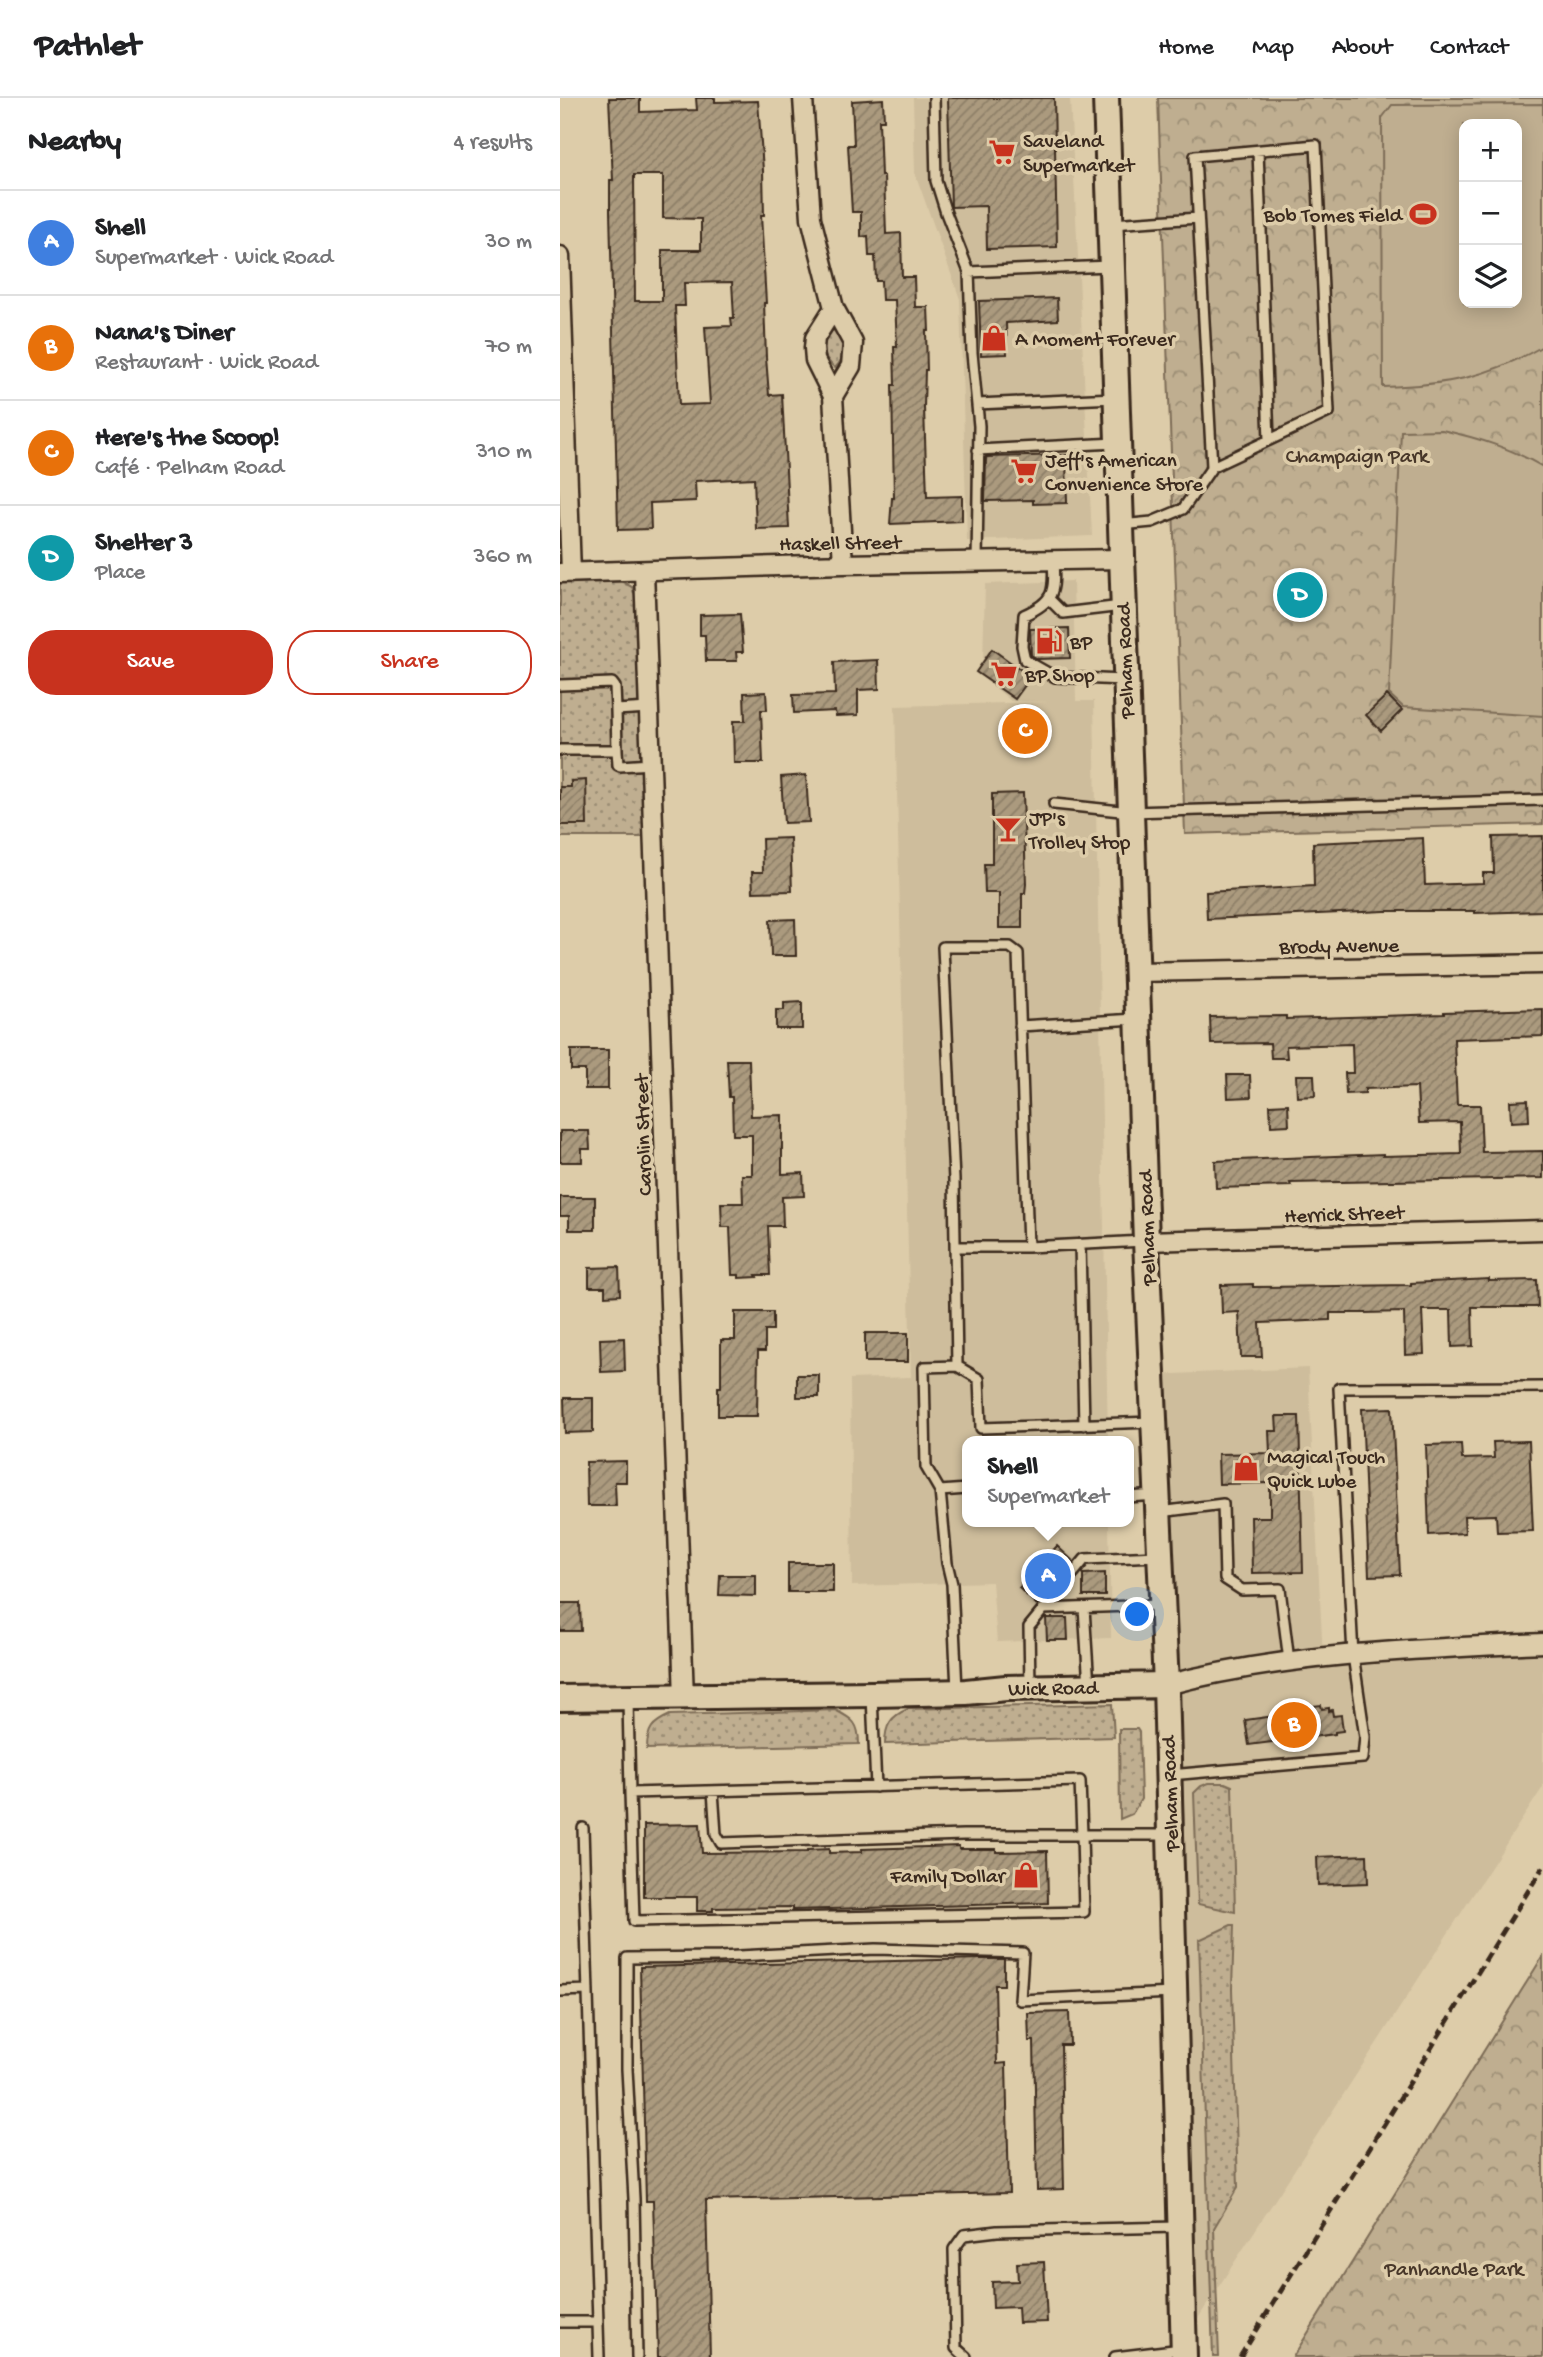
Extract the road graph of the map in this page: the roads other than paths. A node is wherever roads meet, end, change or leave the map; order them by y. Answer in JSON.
{"nodes":[{"id":1,"x":803,"y":98,"type":"edge"},
{"id":2,"x":934,"y":98,"type":"edge"},
{"id":3,"x":1106,"y":98,"type":"edge"},
{"id":4,"x":1258,"y":151,"type":"junction"},
{"id":5,"x":1198,"y":218,"type":"junction"},
{"id":6,"x":1110,"y":224,"type":"junction"},
{"id":7,"x":560,"y":256,"type":"edge"},
{"id":8,"x":1111,"y":266,"type":"junction"},
{"id":9,"x":969,"y":272,"type":"junction"},
{"id":10,"x":834,"y":308,"type":"junction"},
{"id":11,"x":833,"y":396,"type":"junction"},
{"id":12,"x":1115,"y":398,"type":"junction"},
{"id":13,"x":977,"y":404,"type":"junction"},
{"id":14,"x":1269,"y":440,"type":"junction"},
{"id":15,"x":1117,"y":443,"type":"junction"},
{"id":16,"x":978,"y":450,"type":"junction"},
{"id":17,"x":1212,"y":467,"type":"junction"},
{"id":18,"x":1119,"y":525,"type":"junction"},
{"id":19,"x":1121,"y":559,"type":"junction"},
{"id":20,"x":1053,"y":561,"type":"junction"},
{"id":21,"x":977,"y":562,"type":"junction"},
{"id":22,"x":843,"y":564,"type":"junction"},
{"id":23,"x":644,"y":571,"type":"junction"},
{"id":24,"x":565,"y":573,"type":"edge"},
{"id":25,"x":1050,"y":600,"type":"junction"},
{"id":26,"x":1122,"y":606,"type":"junction"},
{"id":27,"x":1125,"y":680,"type":"junction"},
{"id":28,"x":560,"y":685,"type":"edge"},
{"id":29,"x":649,"y":708,"type":"junction"},
{"id":30,"x":616,"y":710,"type":"junction"},
{"id":31,"x":560,"y":750,"type":"edge"},
{"id":32,"x":617,"y":750,"type":"junction"},
{"id":33,"x":651,"y":764,"type":"junction"},
{"id":34,"x":1543,"y":800,"type":"edge"},
{"id":35,"x":1054,"y":804,"type":"dead end"},
{"id":36,"x":1130,"y":812,"type":"junction"},
{"id":37,"x":1543,"y":964,"type":"edge"},
{"id":38,"x":1136,"y":972,"type":"junction"},
{"id":39,"x":1138,"y":1019,"type":"junction"},
{"id":40,"x":1020,"y":1026,"type":"junction"},
{"id":41,"x":1543,"y":1230,"type":"edge"},
{"id":42,"x":1146,"y":1241,"type":"junction"},
{"id":43,"x":1080,"y":1244,"type":"junction"},
{"id":44,"x":955,"y":1247,"type":"junction"},
{"id":45,"x":1028,"y":1247,"type":"junction"},
{"id":46,"x":957,"y":1366,"type":"junction"},
{"id":47,"x":1543,"y":1387,"type":"edge"},
{"id":48,"x":1154,"y":1422,"type":"junction"},
{"id":49,"x":1084,"y":1425,"type":"junction"},
{"id":50,"x":962,"y":1489,"type":"edge"},
{"id":51,"x":940,"y":1491,"type":"junction"},
{"id":52,"x":1134,"y":1498,"type":"edge"},
{"id":53,"x":1158,"y":1504,"type":"junction"},
{"id":54,"x":1160,"y":1556,"type":"junction"},
{"id":55,"x":1163,"y":1605,"type":"junction"},
{"id":56,"x":1084,"y":1608,"type":"junction"},
{"id":57,"x":1043,"y":1609,"type":"junction"},
{"id":58,"x":1543,"y":1643,"type":"edge"},
{"id":59,"x":1353,"y":1655,"type":"junction"},
{"id":60,"x":1289,"y":1661,"type":"junction"},
{"id":61,"x":1166,"y":1685,"type":"junction"},
{"id":62,"x":1089,"y":1686,"type":"junction"},
{"id":63,"x":1030,"y":1687,"type":"junction"},
{"id":64,"x":957,"y":1692,"type":"junction"},
{"id":65,"x":872,"y":1694,"type":"junction"},
{"id":66,"x":560,"y":1698,"type":"edge"},
{"id":67,"x":628,"y":1698,"type":"junction"},
{"id":68,"x":684,"y":1698,"type":"junction"},
{"id":69,"x":1169,"y":1775,"type":"junction"},
{"id":70,"x":876,"y":1787,"type":"junction"},
{"id":71,"x":713,"y":1791,"type":"junction"},
{"id":72,"x":630,"y":1793,"type":"junction"},
{"id":73,"x":583,"y":1828,"type":"dead end"},
{"id":74,"x":1082,"y":1835,"type":"junction"},
{"id":75,"x":1170,"y":1835,"type":"junction"},
{"id":76,"x":588,"y":1990,"type":"junction"},
{"id":77,"x":560,"y":1991,"type":"edge"},
{"id":78,"x":1174,"y":1993,"type":"junction"},
{"id":79,"x":1181,"y":2227,"type":"junction"},
{"id":80,"x":560,"y":2322,"type":"edge"},
{"id":81,"x":598,"y":2322,"type":"junction"},
{"id":82,"x":1184,"y":2353,"type":"edge"},
{"id":83,"x":599,"y":2357,"type":"edge"},
{"id":84,"x":637,"y":2357,"type":"edge"},
{"id":85,"x":966,"y":2357,"type":"edge"},
{"id":86,"x":1115,"y":2357,"type":"edge"}],
"edges":[{"from":1,"to":10,"type":"street"},
{"from":2,"to":9,"type":"lane"},
{"from":3,"to":6,"type":"main road","name":"Pelham Road"},
{"from":4,"to":5,"type":"lane"},
{"from":4,"to":14,"type":"lane"},
{"from":4,"to":14,"type":"lane"},
{"from":5,"to":6,"type":"lane"},
{"from":5,"to":17,"type":"lane"},
{"from":6,"to":8,"type":"main road","name":"Pelham Road"},
{"from":7,"to":24,"type":"street"},
{"from":8,"to":9,"type":"lane"},
{"from":8,"to":12,"type":"main road","name":"Pelham Road"},
{"from":9,"to":13,"type":"lane"},
{"from":10,"to":11,"type":"street"},
{"from":10,"to":11,"type":"street"},
{"from":11,"to":22,"type":"street"},
{"from":12,"to":13,"type":"lane"},
{"from":12,"to":15,"type":"main road","name":"Pelham Road"},
{"from":13,"to":16,"type":"lane"},
{"from":14,"to":17,"type":"lane"},
{"from":15,"to":16,"type":"lane"},
{"from":15,"to":18,"type":"main road","name":"Pelham Road"},
{"from":16,"to":21,"type":"lane"},
{"from":17,"to":18,"type":"lane"},
{"from":18,"to":19,"type":"main road","name":"Pelham Road"},
{"from":19,"to":20,"type":"street","name":"Haskell Street"},
{"from":19,"to":26,"type":"main road","name":"Pelham Road"},
{"from":20,"to":21,"type":"street","name":"Haskell Street"},
{"from":20,"to":25,"type":"lane"},
{"from":21,"to":22,"type":"street","name":"Haskell Street"},
{"from":22,"to":23,"type":"street","name":"Haskell Street"},
{"from":23,"to":24,"type":"street","name":"Haskell Street"},
{"from":23,"to":29,"type":"street","name":"Carolin Street"},
{"from":25,"to":26,"type":"lane"},
{"from":25,"to":27,"type":"lane"},
{"from":26,"to":27,"type":"main road","name":"Pelham Road"},
{"from":27,"to":36,"type":"main road","name":"Pelham Road"},
{"from":28,"to":30,"type":"lane"},
{"from":29,"to":30,"type":"lane"},
{"from":29,"to":33,"type":"street","name":"Carolin Street"},
{"from":30,"to":32,"type":"lane"},
{"from":31,"to":32,"type":"lane"},
{"from":32,"to":33,"type":"lane"},
{"from":33,"to":68,"type":"street","name":"Carolin Street"},
{"from":34,"to":36,"type":"lane"},
{"from":35,"to":36,"type":"lane"},
{"from":36,"to":38,"type":"main road","name":"Pelham Road"},
{"from":37,"to":38,"type":"street","name":"Brody Avenue"},
{"from":38,"to":39,"type":"main road","name":"Pelham Road"},
{"from":39,"to":40,"type":"lane"},
{"from":39,"to":42,"type":"main road","name":"Pelham Road"},
{"from":40,"to":44,"type":"lane"},
{"from":40,"to":45,"type":"lane"},
{"from":41,"to":42,"type":"street","name":"Herrick Street"},
{"from":42,"to":43,"type":"lane"},
{"from":42,"to":48,"type":"main road","name":"Pelham Road"},
{"from":43,"to":45,"type":"lane"},
{"from":43,"to":49,"type":"lane"},
{"from":44,"to":45,"type":"lane"},
{"from":44,"to":46,"type":"lane"},
{"from":46,"to":49,"type":"lane"},
{"from":46,"to":51,"type":"lane"},
{"from":47,"to":59,"type":"lane"},
{"from":48,"to":49,"type":"lane"},
{"from":48,"to":53,"type":"main road","name":"Pelham Road"},
{"from":50,"to":51,"type":"lane"},
{"from":51,"to":64,"type":"lane"},
{"from":52,"to":53,"type":"lane"},
{"from":53,"to":54,"type":"main road","name":"Pelham Road"},
{"from":53,"to":60,"type":"lane"},
{"from":54,"to":55,"type":"main road","name":"Pelham Road"},
{"from":54,"to":57,"type":"lane"},
{"from":55,"to":56,"type":"lane"},
{"from":55,"to":61,"type":"main road","name":"Pelham Road"},
{"from":56,"to":57,"type":"lane"},
{"from":56,"to":62,"type":"lane"},
{"from":57,"to":63,"type":"lane"},
{"from":58,"to":59,"type":"street","name":"Wick Road"},
{"from":59,"to":60,"type":"street","name":"Wick Road"},
{"from":59,"to":69,"type":"lane"},
{"from":60,"to":61,"type":"street","name":"Wick Road"},
{"from":61,"to":62,"type":"main road","name":"Wick Road"},
{"from":61,"to":69,"type":"main road","name":"Pelham Road"},
{"from":62,"to":63,"type":"main road","name":"Wick Road"},
{"from":63,"to":64,"type":"main road","name":"Wick Road"},
{"from":64,"to":65,"type":"main road","name":"Wick Road"},
{"from":65,"to":68,"type":"main road","name":"Wick Road"},
{"from":65,"to":70,"type":"lane"},
{"from":66,"to":67,"type":"main road","name":"Wick Road"},
{"from":67,"to":68,"type":"main road","name":"Wick Road"},
{"from":67,"to":72,"type":"lane"},
{"from":69,"to":75,"type":"main road","name":"Pelham Road"},
{"from":70,"to":71,"type":"lane"},
{"from":70,"to":74,"type":"lane"},
{"from":71,"to":72,"type":"lane"},
{"from":71,"to":74,"type":"lane"},
{"from":72,"to":74,"type":"lane"},
{"from":73,"to":76,"type":"lane"},
{"from":74,"to":75,"type":"lane"},
{"from":75,"to":78,"type":"main road","name":"Pelham Road"},
{"from":76,"to":77,"type":"lane"},
{"from":76,"to":81,"type":"lane"},
{"from":78,"to":79,"type":"main road","name":"Pelham Road"},
{"from":78,"to":84,"type":"lane"},
{"from":79,"to":82,"type":"main road","name":"Pelham Road"},
{"from":79,"to":85,"type":"lane"},
{"from":80,"to":81,"type":"lane"},
{"from":81,"to":83,"type":"lane"},
{"from":82,"to":86,"type":"lane"}]}
